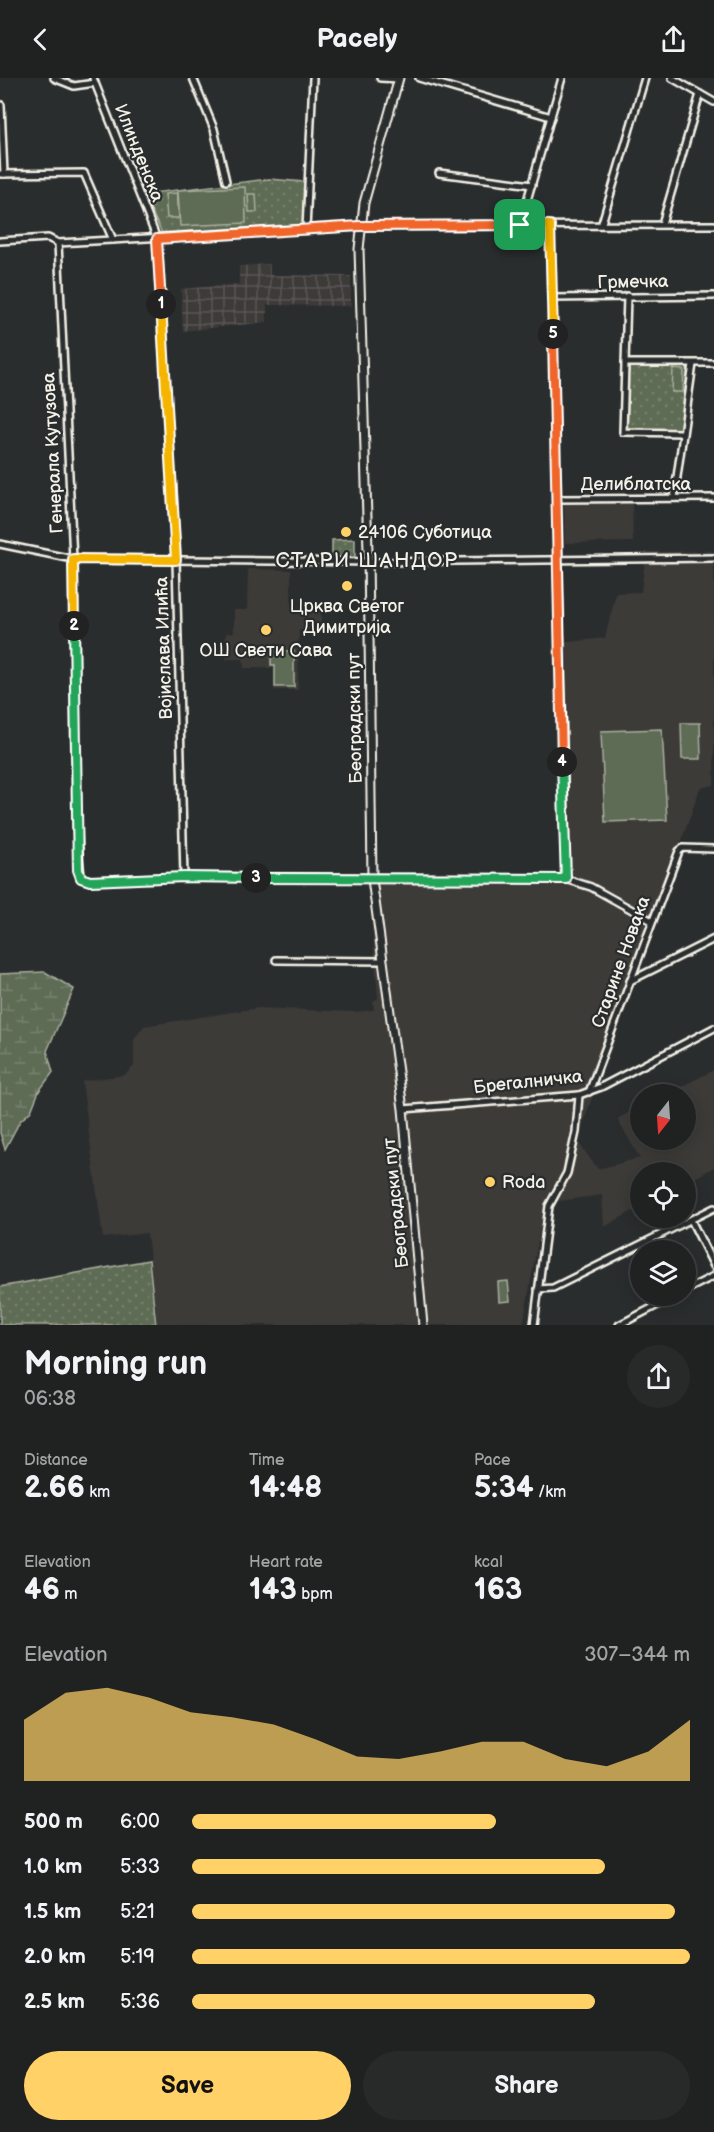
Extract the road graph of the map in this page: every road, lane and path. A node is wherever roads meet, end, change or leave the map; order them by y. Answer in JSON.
{"nodes":[{"id":1,"x":54,"y":78,"type":"edge"},
{"id":2,"x":193,"y":78,"type":"edge"},
{"id":3,"x":313,"y":78,"type":"edge"},
{"id":4,"x":380,"y":78,"type":"edge"},
{"id":5,"x":419,"y":78,"type":"edge"},
{"id":6,"x":562,"y":78,"type":"edge"},
{"id":7,"x":645,"y":78,"type":"edge"},
{"id":8,"x":672,"y":78,"type":"edge"},
{"id":9,"x":399,"y":79,"type":"edge"},
{"id":10,"x":94,"y":81,"type":"edge"},
{"id":11,"x":700,"y":94,"type":"junction"},
{"id":12,"x":714,"y":102,"type":"edge"},
{"id":13,"x":2,"y":105,"type":"edge"},
{"id":14,"x":551,"y":117,"type":"junction"},
{"id":15,"x":439,"y":173,"type":"dead end"},
{"id":16,"x":2,"y":174,"type":"edge"},
{"id":17,"x":226,"y":181,"type":"dead end"},
{"id":18,"x":532,"y":186,"type":"junction"},
{"id":19,"x":602,"y":223,"type":"junction"},
{"id":20,"x":662,"y":224,"type":"junction"},
{"id":21,"x":520,"y":225,"type":"junction"},
{"id":22,"x":550,"y":225,"type":"junction"},
{"id":23,"x":714,"y":225,"type":"edge"},
{"id":24,"x":360,"y":226,"type":"junction"},
{"id":25,"x":306,"y":230,"type":"junction"},
{"id":26,"x":157,"y":239,"type":"junction"},
{"id":27,"x":113,"y":240,"type":"junction"},
{"id":28,"x":0,"y":241,"type":"edge"},
{"id":29,"x":58,"y":243,"type":"junction"},
{"id":30,"x":627,"y":296,"type":"junction"},
{"id":31,"x":714,"y":296,"type":"edge"},
{"id":32,"x":552,"y":298,"type":"junction"},
{"id":33,"x":625,"y":363,"type":"junction"},
{"id":34,"x":714,"y":363,"type":"edge"},
{"id":35,"x":693,"y":364,"type":"junction"},
{"id":36,"x":683,"y":433,"type":"junction"},
{"id":37,"x":674,"y":498,"type":"junction"},
{"id":38,"x":714,"y":498,"type":"edge"},
{"id":39,"x":558,"y":499,"type":"junction"},
{"id":40,"x":0,"y":544,"type":"edge"},
{"id":41,"x":714,"y":558,"type":"edge"},
{"id":42,"x":73,"y":559,"type":"junction"},
{"id":43,"x":176,"y":560,"type":"junction"},
{"id":44,"x":557,"y":560,"type":"junction"},
{"id":45,"x":369,"y":562,"type":"junction"},
{"id":46,"x":714,"y":849,"type":"edge"},
{"id":47,"x":184,"y":877,"type":"junction"},
{"id":48,"x":372,"y":879,"type":"junction"},
{"id":49,"x":566,"y":879,"type":"junction"},
{"id":50,"x":652,"y":921,"type":"junction"},
{"id":51,"x":714,"y":939,"type":"edge"},
{"id":52,"x":276,"y":960,"type":"dead end"},
{"id":53,"x":382,"y":961,"type":"junction"},
{"id":54,"x":630,"y":981,"type":"junction"},
{"id":55,"x":714,"y":1028,"type":"edge"},
{"id":56,"x":589,"y":1092,"type":"junction"},
{"id":57,"x":579,"y":1095,"type":"junction"},
{"id":58,"x":403,"y":1109,"type":"junction"},
{"id":59,"x":714,"y":1208,"type":"edge"},
{"id":60,"x":696,"y":1217,"type":"edge"},
{"id":61,"x":675,"y":1228,"type":"edge"},
{"id":62,"x":695,"y":1228,"type":"edge"},
{"id":63,"x":714,"y":1266,"type":"edge"},
{"id":64,"x":714,"y":1276,"type":"edge"},
{"id":65,"x":696,"y":1285,"type":"edge"},
{"id":66,"x":538,"y":1289,"type":"junction"},
{"id":67,"x":656,"y":1306,"type":"edge"},
{"id":68,"x":423,"y":1325,"type":"edge"},
{"id":69,"x":534,"y":1325,"type":"edge"},
{"id":70,"x":619,"y":1325,"type":"edge"}],
"edges":[{"from":1,"to":10,"type":"street"},
{"from":2,"to":17,"type":"street"},
{"from":3,"to":25,"type":"street"},
{"from":4,"to":9,"type":"street"},
{"from":5,"to":14,"type":"street"},
{"from":6,"to":14,"type":"street"},
{"from":7,"to":19,"type":"street"},
{"from":8,"to":11,"type":"street"},
{"from":9,"to":24,"type":"main road","name":"Београдски пут"},
{"from":10,"to":26,"type":"street","name":"Илинденска"},
{"from":11,"to":12,"type":"street"},
{"from":11,"to":20,"type":"street"},
{"from":13,"to":16,"type":"street"},
{"from":14,"to":18,"type":"street"},
{"from":15,"to":18,"type":"street"},
{"from":16,"to":27,"type":"street"},
{"from":18,"to":21,"type":"street"},
{"from":19,"to":20,"type":"street"},
{"from":19,"to":22,"type":"street"},
{"from":20,"to":23,"type":"street"},
{"from":21,"to":22,"type":"street"},
{"from":21,"to":24,"type":"street"},
{"from":22,"to":32,"type":"street"},
{"from":24,"to":25,"type":"street"},
{"from":24,"to":45,"type":"main road","name":"Београдски пут"},
{"from":25,"to":26,"type":"street"},
{"from":26,"to":27,"type":"street"},
{"from":26,"to":43,"type":"street","name":"Војислава Илића"},
{"from":27,"to":29,"type":"street"},
{"from":28,"to":29,"type":"street"},
{"from":29,"to":42,"type":"street","name":"Генерала Кутузова"},
{"from":30,"to":31,"type":"street","name":"Грмечка"},
{"from":30,"to":32,"type":"street","name":"Грмечка"},
{"from":30,"to":33,"type":"street"},
{"from":32,"to":39,"type":"street"},
{"from":33,"to":35,"type":"street"},
{"from":33,"to":36,"type":"street"},
{"from":34,"to":35,"type":"street"},
{"from":35,"to":36,"type":"street"},
{"from":36,"to":37,"type":"street"},
{"from":37,"to":38,"type":"street","name":"Делиблатска"},
{"from":37,"to":39,"type":"street","name":"Делиблатска"},
{"from":39,"to":44,"type":"street"},
{"from":40,"to":42,"type":"street"},
{"from":41,"to":44,"type":"street"},
{"from":42,"to":43,"type":"street"},
{"from":42,"to":47,"type":"street","name":"Генерала Кутузова"},
{"from":43,"to":45,"type":"street"},
{"from":43,"to":47,"type":"street","name":"Војислава Илића"},
{"from":44,"to":45,"type":"street"},
{"from":44,"to":49,"type":"street"},
{"from":45,"to":48,"type":"main road","name":"Београдски пут"},
{"from":46,"to":50,"type":"street","name":"Старине Новака"},
{"from":47,"to":48,"type":"street"},
{"from":48,"to":49,"type":"street"},
{"from":48,"to":53,"type":"main road","name":"Београдски пут"},
{"from":49,"to":50,"type":"street"},
{"from":50,"to":54,"type":"street","name":"Старине Новака"},
{"from":51,"to":54,"type":"street"},
{"from":52,"to":53,"type":"street"},
{"from":53,"to":58,"type":"main road","name":"Београдски пут"},
{"from":54,"to":56,"type":"street","name":"Старине Новака"},
{"from":55,"to":56,"type":"street","name":"Брегалничка"},
{"from":56,"to":57,"type":"street","name":"Брегалничка"},
{"from":57,"to":58,"type":"street","name":"Брегалничка"},
{"from":57,"to":66,"type":"street"},
{"from":58,"to":68,"type":"main road","name":"Београдски пут"},
{"from":59,"to":60,"type":"street"},
{"from":61,"to":66,"type":"street"},
{"from":62,"to":63,"type":"street"},
{"from":64,"to":65,"type":"street"},
{"from":66,"to":69,"type":"street"},
{"from":67,"to":70,"type":"street"}]}
